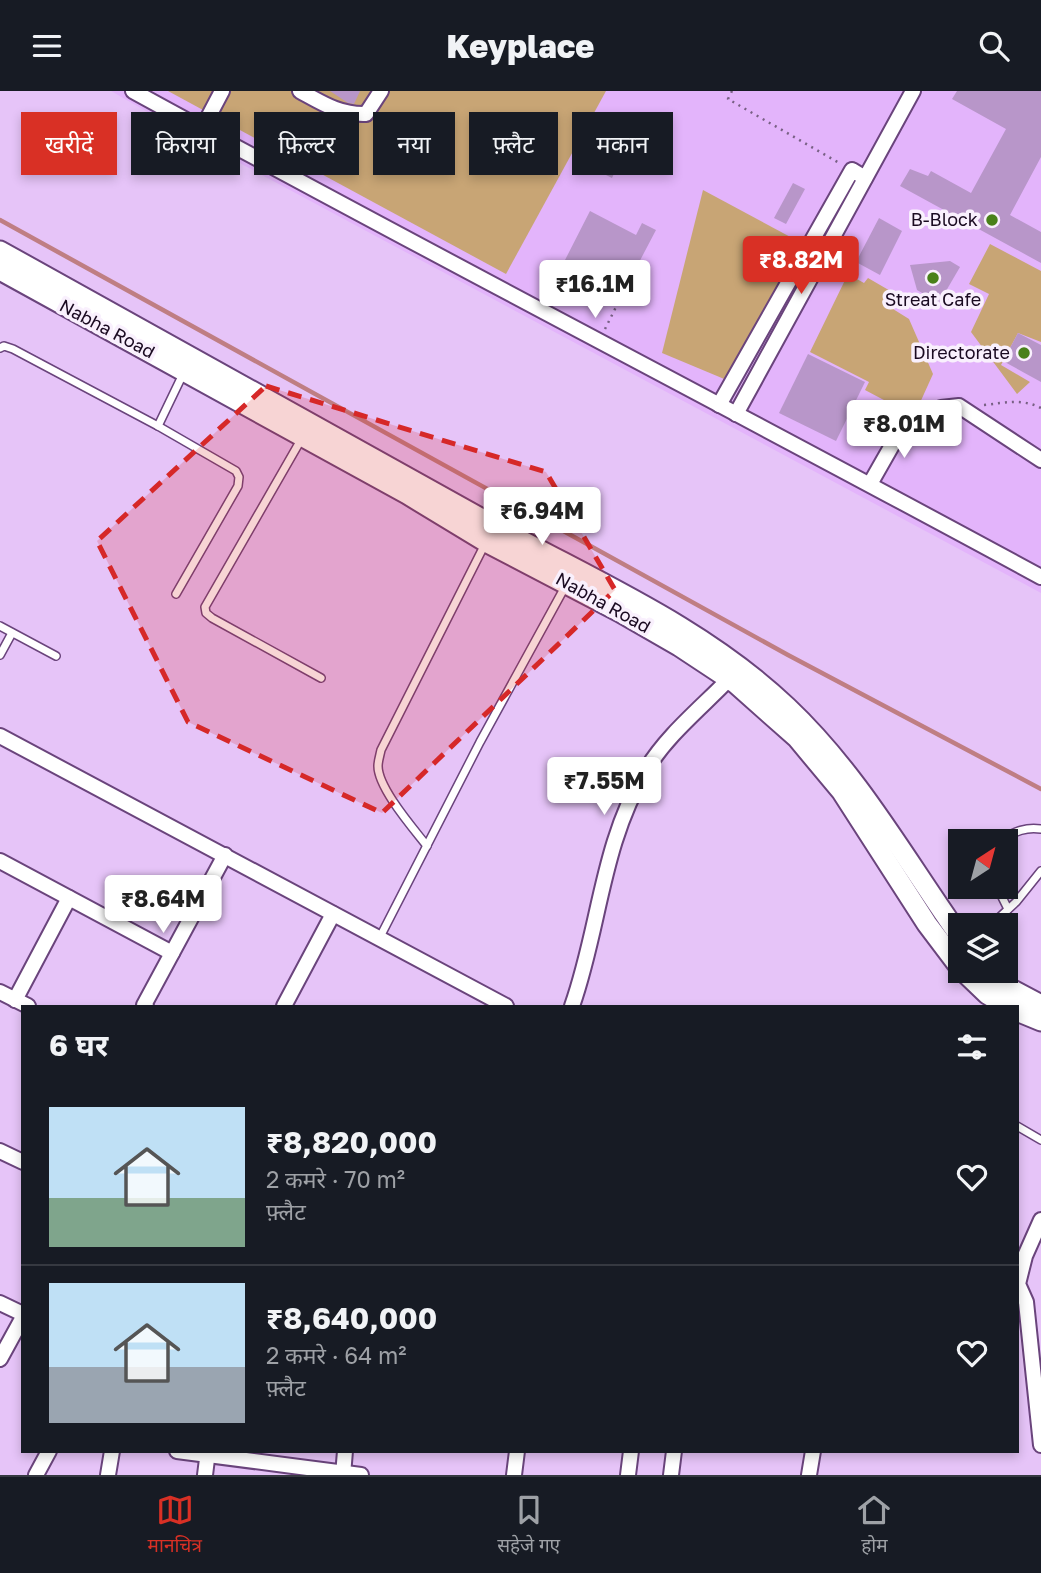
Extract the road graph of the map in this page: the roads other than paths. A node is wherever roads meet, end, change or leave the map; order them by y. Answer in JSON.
{"nodes":[{"id":1,"x":133,"y":91,"type":"edge"},
{"id":2,"x":222,"y":91,"type":"edge"},
{"id":3,"x":300,"y":91,"type":"edge"},
{"id":4,"x":381,"y":91,"type":"edge"},
{"id":5,"x":913,"y":91,"type":"edge"},
{"id":6,"x":171,"y":112,"type":"edge"},
{"id":7,"x":211,"y":112,"type":"edge"},
{"id":8,"x":240,"y":149,"type":"edge"},
{"id":9,"x":865,"y":178,"type":"junction"},
{"id":10,"x":0,"y":251,"type":"edge"},
{"id":11,"x":1,"y":273,"type":"edge"},
{"id":12,"x":0,"y":348,"type":"edge"},
{"id":13,"x":185,"y":370,"type":"junction"},
{"id":14,"x":719,"y":405,"type":"junction"},
{"id":15,"x":736,"y":414,"type":"junction"},
{"id":16,"x":158,"y":426,"type":"junction"},
{"id":17,"x":303,"y":437,"type":"junction"},
{"id":18,"x":1041,"y":460,"type":"edge"},
{"id":19,"x":870,"y":484,"type":"junction"},
{"id":20,"x":486,"y":542,"type":"junction"},
{"id":21,"x":570,"y":576,"type":"junction"},
{"id":22,"x":1041,"y":577,"type":"edge"},
{"id":23,"x":176,"y":594,"type":"dead end"},
{"id":24,"x":0,"y":626,"type":"edge"},
{"id":25,"x":12,"y":633,"type":"junction"},
{"id":26,"x":0,"y":655,"type":"edge"},
{"id":27,"x":56,"y":656,"type":"dead end"},
{"id":28,"x":321,"y":678,"type":"dead end"},
{"id":29,"x":729,"y":679,"type":"junction"},
{"id":30,"x":0,"y":736,"type":"edge"},
{"id":31,"x":1041,"y":829,"type":"edge"},
{"id":32,"x":1018,"y":831,"type":"edge"},
{"id":33,"x":426,"y":846,"type":"junction"},
{"id":34,"x":225,"y":855,"type":"junction"},
{"id":35,"x":0,"y":861,"type":"edge"},
{"id":36,"x":1041,"y":871,"type":"edge"},
{"id":37,"x":69,"y":898,"type":"junction"},
{"id":38,"x":1003,"y":899,"type":"edge"},
{"id":39,"x":1008,"y":909,"type":"junction"},
{"id":40,"x":1004,"y":913,"type":"edge"},
{"id":41,"x":333,"y":914,"type":"junction"},
{"id":42,"x":948,"y":919,"type":"edge"},
{"id":43,"x":380,"y":937,"type":"junction"},
{"id":44,"x":948,"y":947,"type":"edge"},
{"id":45,"x":173,"y":953,"type":"junction"},
{"id":46,"x":977,"y":983,"type":"edge"},
{"id":47,"x":1002,"y":983,"type":"edge"},
{"id":48,"x":0,"y":992,"type":"edge"},
{"id":49,"x":22,"y":1003,"type":"edge"},
{"id":50,"x":146,"y":1005,"type":"edge"},
{"id":51,"x":285,"y":1005,"type":"edge"},
{"id":52,"x":504,"y":1005,"type":"edge"},
{"id":53,"x":572,"y":1005,"type":"edge"},
{"id":54,"x":1005,"y":1005,"type":"edge"},
{"id":55,"x":1041,"y":1005,"type":"edge"},
{"id":56,"x":1019,"y":1012,"type":"edge"},
{"id":57,"x":1041,"y":1021,"type":"edge"},
{"id":58,"x":1019,"y":1127,"type":"edge"},
{"id":59,"x":1041,"y":1140,"type":"edge"},
{"id":60,"x":0,"y":1151,"type":"edge"},
{"id":61,"x":21,"y":1161,"type":"edge"},
{"id":62,"x":1041,"y":1220,"type":"edge"},
{"id":63,"x":1019,"y":1277,"type":"edge"},
{"id":64,"x":1019,"y":1288,"type":"edge"},
{"id":65,"x":0,"y":1303,"type":"edge"},
{"id":66,"x":21,"y":1314,"type":"edge"},
{"id":67,"x":21,"y":1319,"type":"edge"},
{"id":68,"x":0,"y":1359,"type":"edge"},
{"id":69,"x":1041,"y":1445,"type":"edge"},
{"id":70,"x":48,"y":1453,"type":"edge"},
{"id":71,"x":112,"y":1453,"type":"edge"},
{"id":72,"x":208,"y":1453,"type":"edge"},
{"id":73,"x":345,"y":1453,"type":"edge"},
{"id":74,"x":517,"y":1453,"type":"edge"},
{"id":75,"x":631,"y":1453,"type":"edge"},
{"id":76,"x":674,"y":1453,"type":"edge"},
{"id":77,"x":813,"y":1453,"type":"edge"},
{"id":78,"x":277,"y":1463,"type":"edge"},
{"id":79,"x":343,"y":1474,"type":"edge"},
{"id":80,"x":36,"y":1475,"type":"edge"},
{"id":81,"x":108,"y":1475,"type":"edge"},
{"id":82,"x":205,"y":1475,"type":"edge"},
{"id":83,"x":361,"y":1475,"type":"edge"},
{"id":84,"x":514,"y":1475,"type":"edge"},
{"id":85,"x":628,"y":1475,"type":"edge"},
{"id":86,"x":671,"y":1475,"type":"edge"},
{"id":87,"x":809,"y":1475,"type":"edge"}],
"edges":[{"from":1,"to":6,"type":"street"},
{"from":2,"to":7,"type":"street"},
{"from":3,"to":4,"type":"street"},
{"from":5,"to":9,"type":"street"},
{"from":8,"to":14,"type":"street"},
{"from":9,"to":14,"type":"street"},
{"from":9,"to":15,"type":"street"},
{"from":10,"to":21,"type":"main road","name":"Nabha Road"},
{"from":11,"to":13,"type":"main road","name":"Nabha Road"},
{"from":12,"to":16,"type":"lane"},
{"from":13,"to":16,"type":"lane"},
{"from":13,"to":17,"type":"main road","name":"Nabha Road"},
{"from":14,"to":15,"type":"street"},
{"from":15,"to":19,"type":"street"},
{"from":16,"to":23,"type":"lane"},
{"from":17,"to":20,"type":"main road","name":"Nabha Road"},
{"from":17,"to":28,"type":"lane"},
{"from":18,"to":19,"type":"street"},
{"from":19,"to":22,"type":"street"},
{"from":20,"to":21,"type":"main road","name":"Nabha Road"},
{"from":20,"to":33,"type":"lane"},
{"from":21,"to":29,"type":"main road","name":"Nabha Road"},
{"from":21,"to":33,"type":"lane"},
{"from":21,"to":42,"type":"main road","name":"Nabha Road"},
{"from":24,"to":25,"type":"lane"},
{"from":25,"to":26,"type":"lane"},
{"from":25,"to":27,"type":"lane"},
{"from":29,"to":44,"type":"main road","name":"Nabha Road"},
{"from":29,"to":53,"type":"street"},
{"from":30,"to":34,"type":"street"},
{"from":31,"to":32,"type":"lane"},
{"from":33,"to":43,"type":"lane"},
{"from":34,"to":41,"type":"street"},
{"from":34,"to":45,"type":"street"},
{"from":35,"to":37,"type":"street"},
{"from":36,"to":39,"type":"lane"},
{"from":37,"to":45,"type":"street"},
{"from":37,"to":49,"type":"street"},
{"from":38,"to":39,"type":"lane"},
{"from":39,"to":40,"type":"lane"},
{"from":41,"to":43,"type":"street"},
{"from":41,"to":51,"type":"street"},
{"from":43,"to":52,"type":"street"},
{"from":45,"to":50,"type":"street"},
{"from":46,"to":54,"type":"main road","name":"Nabha Road"},
{"from":47,"to":55,"type":"main road"},
{"from":48,"to":49,"type":"street"},
{"from":56,"to":57,"type":"main road"},
{"from":58,"to":59,"type":"lane"},
{"from":60,"to":61,"type":"street"},
{"from":62,"to":63,"type":"street"},
{"from":64,"to":69,"type":"street"},
{"from":65,"to":66,"type":"street"},
{"from":67,"to":68,"type":"street"},
{"from":70,"to":80,"type":"street"},
{"from":71,"to":81,"type":"street"},
{"from":72,"to":78,"type":"street"},
{"from":72,"to":82,"type":"street"},
{"from":73,"to":79,"type":"street"},
{"from":74,"to":84,"type":"street"},
{"from":75,"to":85,"type":"street"},
{"from":76,"to":86,"type":"street"},
{"from":77,"to":87,"type":"street"},
{"from":78,"to":79,"type":"street"},
{"from":79,"to":83,"type":"street"}]}
